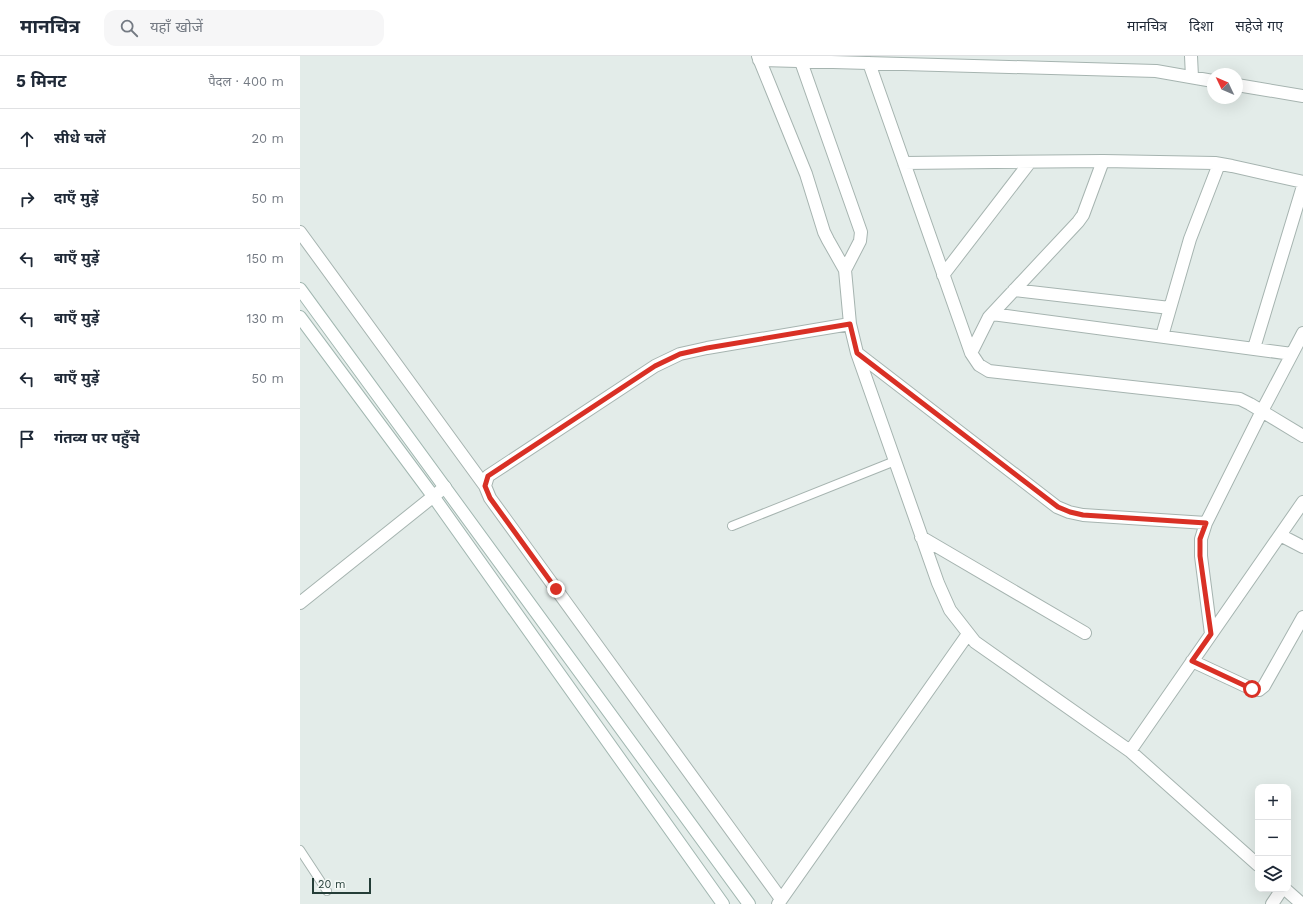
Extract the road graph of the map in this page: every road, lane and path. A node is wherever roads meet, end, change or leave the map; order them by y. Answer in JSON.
{"nodes":[{"id":1,"x":1191,"y":56,"type":"edge"},
{"id":2,"x":759,"y":58,"type":"edge"},
{"id":3,"x":799,"y":59,"type":"edge"},
{"id":4,"x":886,"y":60,"type":"edge"},
{"id":5,"x":869,"y":63,"type":"junction"},
{"id":6,"x":1192,"y":77,"type":"junction"},
{"id":7,"x":1207,"y":80,"type":"edge"},
{"id":8,"x":1243,"y":86,"type":"edge"},
{"id":9,"x":1303,"y":96,"type":"edge"},
{"id":10,"x":1103,"y":161,"type":"junction"},
{"id":11,"x":1030,"y":162,"type":"junction"},
{"id":12,"x":904,"y":163,"type":"junction"},
{"id":13,"x":1219,"y":164,"type":"junction"},
{"id":14,"x":1303,"y":182,"type":"edge"},
{"id":15,"x":1303,"y":186,"type":"edge"},
{"id":16,"x":300,"y":232,"type":"edge"},
{"id":17,"x":845,"y":270,"type":"junction"},
{"id":18,"x":943,"y":275,"type":"junction"},
{"id":19,"x":300,"y":289,"type":"edge"},
{"id":20,"x":1014,"y":290,"type":"junction"},
{"id":21,"x":1170,"y":308,"type":"junction"},
{"id":22,"x":992,"y":314,"type":"junction"},
{"id":23,"x":300,"y":317,"type":"edge"},
{"id":24,"x":850,"y":324,"type":"junction"},
{"id":25,"x":1303,"y":333,"type":"edge"},
{"id":26,"x":1162,"y":336,"type":"junction"},
{"id":27,"x":1254,"y":348,"type":"junction"},
{"id":28,"x":857,"y":353,"type":"junction"},
{"id":29,"x":971,"y":353,"type":"junction"},
{"id":30,"x":1292,"y":354,"type":"junction"},
{"id":31,"x":1262,"y":411,"type":"junction"},
{"id":32,"x":1303,"y":436,"type":"edge"},
{"id":33,"x":895,"y":461,"type":"junction"},
{"id":34,"x":485,"y":486,"type":"junction"},
{"id":35,"x":445,"y":487,"type":"junction"},
{"id":36,"x":433,"y":496,"type":"junction"},
{"id":37,"x":1303,"y":502,"type":"edge"},
{"id":38,"x":1206,"y":523,"type":"junction"},
{"id":39,"x":732,"y":526,"type":"dead end"},
{"id":40,"x":1280,"y":535,"type":"junction"},
{"id":41,"x":921,"y":537,"type":"junction"},
{"id":42,"x":1303,"y":547,"type":"edge"},
{"id":43,"x":300,"y":603,"type":"edge"},
{"id":44,"x":1303,"y":617,"type":"edge"},
{"id":45,"x":1085,"y":633,"type":"dead end"},
{"id":46,"x":968,"y":634,"type":"junction"},
{"id":47,"x":1211,"y":634,"type":"junction"},
{"id":48,"x":1192,"y":661,"type":"junction"},
{"id":49,"x":1130,"y":751,"type":"junction"},
{"id":50,"x":300,"y":850,"type":"edge"},
{"id":51,"x":1255,"y":862,"type":"edge"},
{"id":52,"x":327,"y":891,"type":"dead end"},
{"id":53,"x":1280,"y":892,"type":"edge"},
{"id":54,"x":1288,"y":892,"type":"edge"},
{"id":55,"x":783,"y":902,"type":"edge"},
{"id":56,"x":723,"y":904,"type":"edge"},
{"id":57,"x":749,"y":904,"type":"edge"},
{"id":58,"x":1272,"y":904,"type":"edge"},
{"id":59,"x":1302,"y":904,"type":"edge"}],
"edges":[{"from":1,"to":6,"type":"street"},
{"from":2,"to":3,"type":"street"},
{"from":2,"to":17,"type":"street"},
{"from":3,"to":5,"type":"street"},
{"from":3,"to":17,"type":"street"},
{"from":4,"to":5,"type":"street"},
{"from":4,"to":6,"type":"street"},
{"from":5,"to":12,"type":"street"},
{"from":6,"to":7,"type":"street"},
{"from":8,"to":9,"type":"street"},
{"from":10,"to":11,"type":"street"},
{"from":10,"to":13,"type":"street"},
{"from":10,"to":20,"type":"street"},
{"from":11,"to":12,"type":"street"},
{"from":11,"to":18,"type":"street"},
{"from":12,"to":18,"type":"street"},
{"from":13,"to":14,"type":"street"},
{"from":13,"to":21,"type":"street"},
{"from":15,"to":27,"type":"street"},
{"from":16,"to":34,"type":"street"},
{"from":17,"to":24,"type":"street"},
{"from":18,"to":29,"type":"street"},
{"from":19,"to":35,"type":"street"},
{"from":20,"to":21,"type":"street"},
{"from":20,"to":22,"type":"street"},
{"from":21,"to":26,"type":"street"},
{"from":22,"to":26,"type":"street"},
{"from":22,"to":29,"type":"street"},
{"from":23,"to":36,"type":"street"},
{"from":24,"to":28,"type":"street"},
{"from":24,"to":34,"type":"street"},
{"from":25,"to":30,"type":"street"},
{"from":26,"to":27,"type":"street"},
{"from":27,"to":30,"type":"street"},
{"from":28,"to":33,"type":"street"},
{"from":28,"to":38,"type":"street"},
{"from":29,"to":31,"type":"street"},
{"from":30,"to":31,"type":"street"},
{"from":31,"to":32,"type":"street"},
{"from":31,"to":38,"type":"street"},
{"from":33,"to":39,"type":"lane"},
{"from":33,"to":41,"type":"street"},
{"from":34,"to":55,"type":"street"},
{"from":35,"to":36,"type":"street"},
{"from":35,"to":57,"type":"street"},
{"from":36,"to":43,"type":"street"},
{"from":36,"to":56,"type":"street"},
{"from":37,"to":40,"type":"street"},
{"from":38,"to":47,"type":"street"},
{"from":40,"to":42,"type":"street"},
{"from":40,"to":47,"type":"street"},
{"from":41,"to":45,"type":"street"},
{"from":41,"to":46,"type":"street"},
{"from":44,"to":48,"type":"street"},
{"from":46,"to":49,"type":"street"},
{"from":46,"to":55,"type":"street"},
{"from":47,"to":48,"type":"street"},
{"from":48,"to":49,"type":"street"},
{"from":49,"to":51,"type":"street"},
{"from":50,"to":52,"type":"lane"},
{"from":53,"to":58,"type":"street"},
{"from":54,"to":59,"type":"street"}]}
